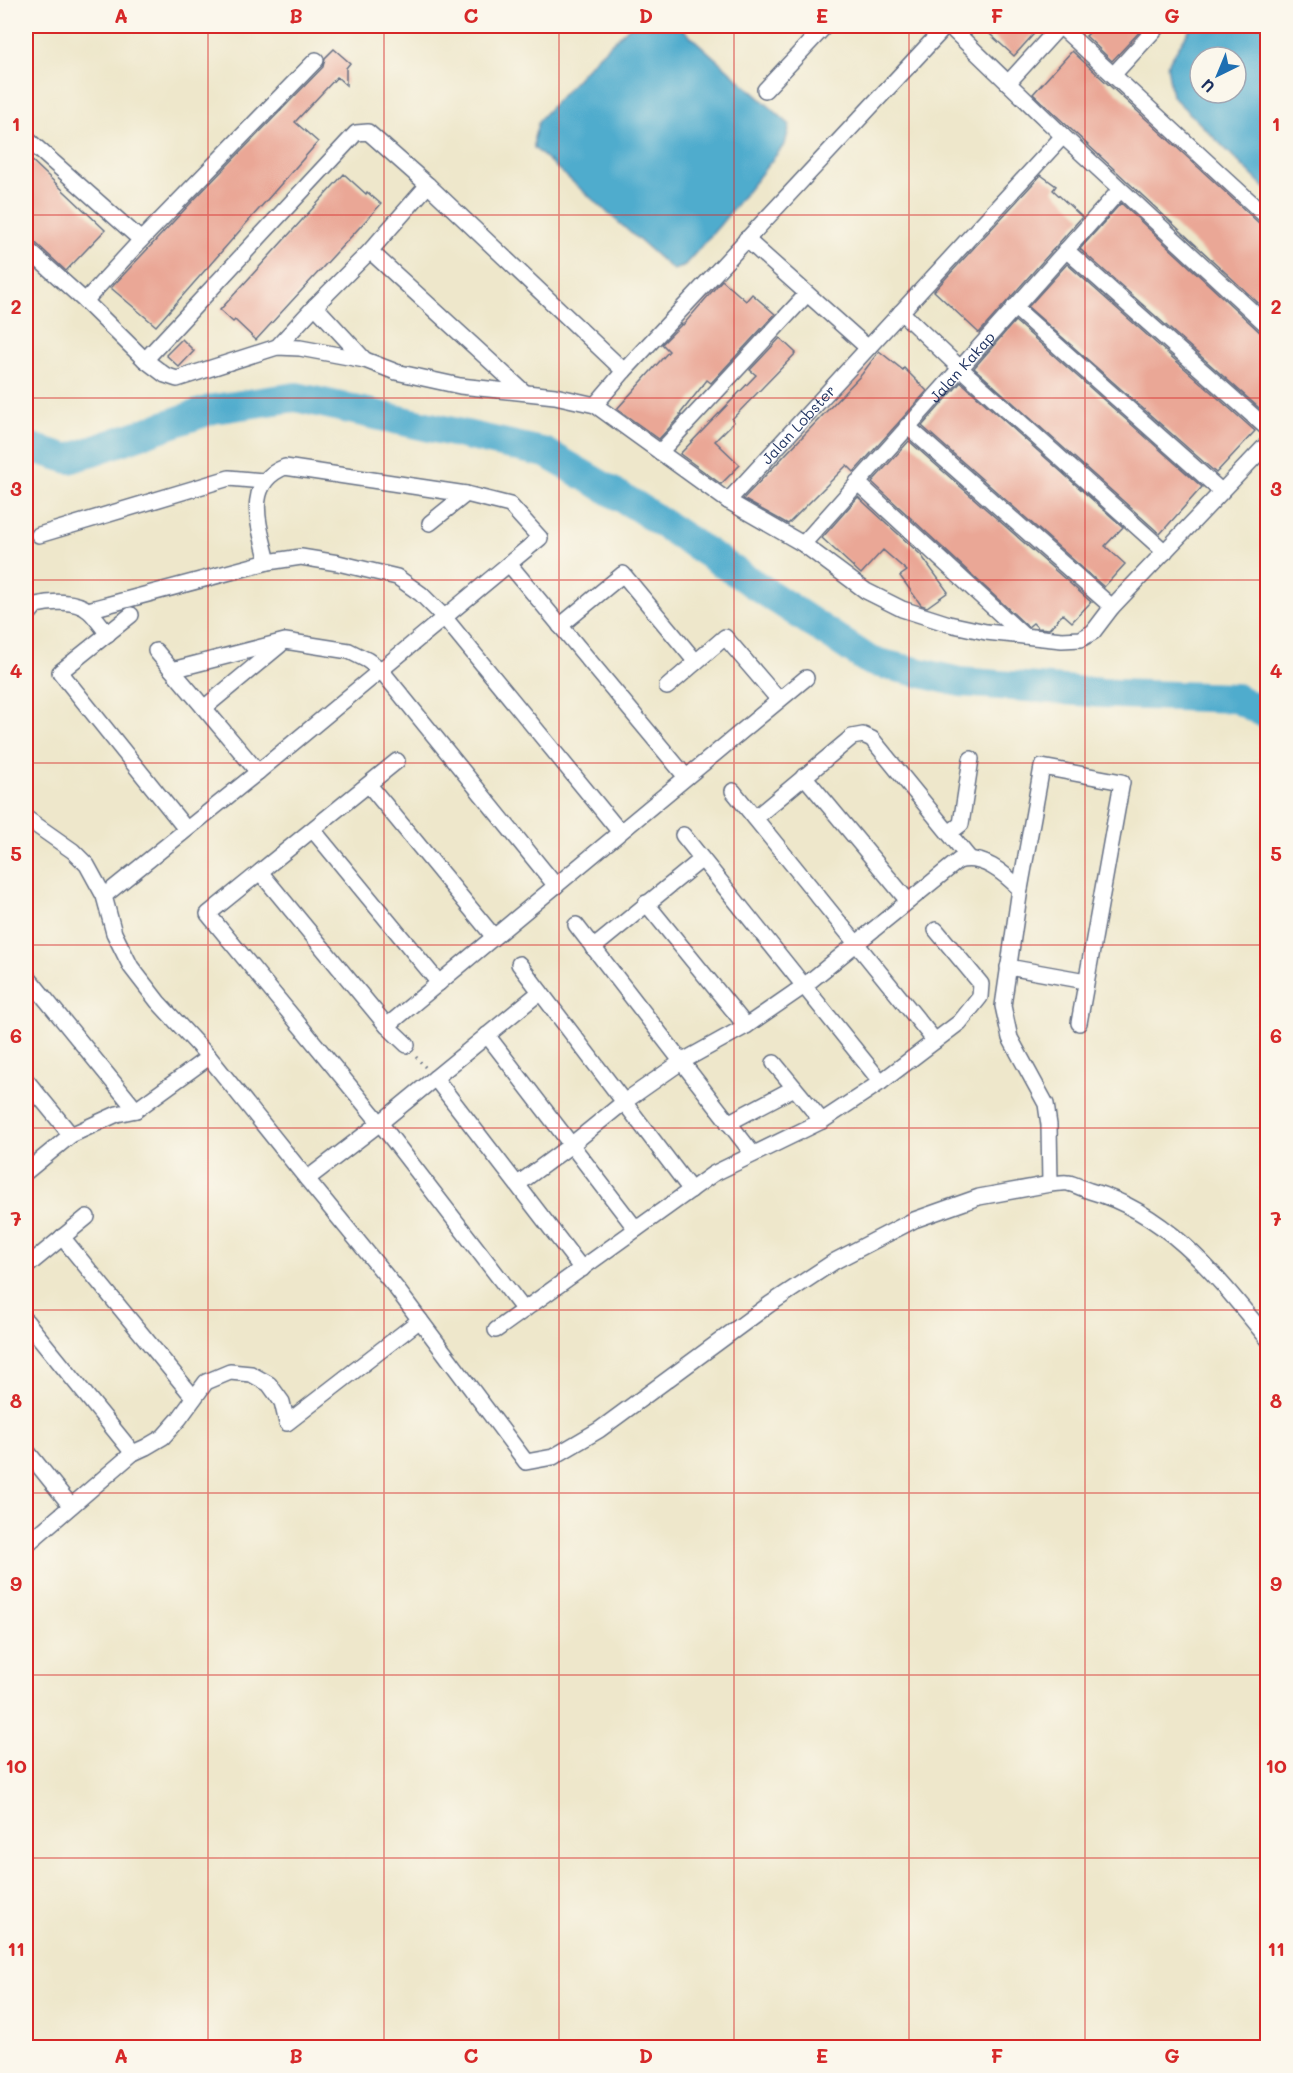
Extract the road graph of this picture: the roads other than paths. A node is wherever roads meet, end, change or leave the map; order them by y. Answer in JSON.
{"nodes":[{"id":1,"x":948,"y":26,"type":"edge"},
{"id":2,"x":1158,"y":26,"type":"edge"},
{"id":3,"x":815,"y":29,"type":"edge"},
{"id":4,"x":316,"y":60,"type":"dead end"},
{"id":5,"x":1113,"y":75,"type":"junction"},
{"id":6,"x":1008,"y":83,"type":"junction"},
{"id":7,"x":765,"y":90,"type":"dead end"},
{"id":8,"x":1063,"y":136,"type":"junction"},
{"id":9,"x":26,"y":138,"type":"edge"},
{"id":10,"x":428,"y":185,"type":"junction"},
{"id":11,"x":1120,"y":190,"type":"junction"},
{"id":12,"x":1268,"y":218,"type":"edge"},
{"id":13,"x":746,"y":239,"type":"junction"},
{"id":14,"x":141,"y":240,"type":"junction"},
{"id":15,"x":26,"y":248,"type":"edge"},
{"id":16,"x":1066,"y":250,"type":"junction"},
{"id":17,"x":370,"y":251,"type":"junction"},
{"id":18,"x":807,"y":294,"type":"junction"},
{"id":19,"x":85,"y":301,"type":"junction"},
{"id":20,"x":315,"y":306,"type":"junction"},
{"id":21,"x":1014,"y":307,"type":"junction"},
{"id":22,"x":901,"y":312,"type":"junction"},
{"id":23,"x":1268,"y":327,"type":"edge"},
{"id":24,"x":277,"y":347,"type":"junction"},
{"id":25,"x":867,"y":348,"type":"junction"},
{"id":26,"x":145,"y":360,"type":"junction"},
{"id":27,"x":365,"y":360,"type":"junction"},
{"id":28,"x":960,"y":368,"type":"junction"},
{"id":29,"x":624,"y":370,"type":"junction"},
{"id":30,"x":524,"y":392,"type":"junction"},
{"id":31,"x":595,"y":405,"type":"junction"},
{"id":32,"x":907,"y":426,"type":"junction"},
{"id":33,"x":1268,"y":429,"type":"edge"},
{"id":34,"x":1268,"y":443,"type":"edge"},
{"id":35,"x":660,"y":452,"type":"junction"},
{"id":36,"x":263,"y":481,"type":"junction"},
{"id":37,"x":857,"y":482,"type":"junction"},
{"id":38,"x":1221,"y":491,"type":"junction"},
{"id":39,"x":466,"y":494,"type":"junction"},
{"id":40,"x":728,"y":501,"type":"junction"},
{"id":41,"x":430,"y":523,"type":"dead end"},
{"id":42,"x":39,"y":535,"type":"dead end"},
{"id":43,"x":803,"y":544,"type":"junction"},
{"id":44,"x":1165,"y":552,"type":"junction"},
{"id":45,"x":268,"y":561,"type":"junction"},
{"id":46,"x":509,"y":564,"type":"junction"},
{"id":47,"x":1112,"y":607,"type":"junction"},
{"id":48,"x":88,"y":610,"type":"junction"},
{"id":49,"x":131,"y":615,"type":"dead end"},
{"id":50,"x":444,"y":617,"type":"junction"},
{"id":51,"x":26,"y":622,"type":"edge"},
{"id":52,"x":560,"y":626,"type":"junction"},
{"id":53,"x":108,"y":634,"type":"junction"},
{"id":54,"x":1024,"y":636,"type":"junction"},
{"id":55,"x":285,"y":641,"type":"junction"},
{"id":56,"x":156,"y":651,"type":"dead end"},
{"id":57,"x":696,"y":663,"type":"junction"},
{"id":58,"x":380,"y":669,"type":"junction"},
{"id":59,"x":172,"y":670,"type":"junction"},
{"id":60,"x":806,"y":678,"type":"dead end"},
{"id":61,"x":668,"y":687,"type":"dead end"},
{"id":62,"x":779,"y":700,"type":"junction"},
{"id":63,"x":204,"y":708,"type":"junction"},
{"id":64,"x":971,"y":759,"type":"dead end"},
{"id":65,"x":398,"y":761,"type":"dead end"},
{"id":66,"x":258,"y":771,"type":"junction"},
{"id":67,"x":804,"y":776,"type":"junction"},
{"id":68,"x":686,"y":777,"type":"junction"},
{"id":69,"x":369,"y":785,"type":"junction"},
{"id":70,"x":733,"y":790,"type":"dead end"},
{"id":71,"x":26,"y":818,"type":"edge"},
{"id":72,"x":755,"y":818,"type":"junction"},
{"id":73,"x":186,"y":829,"type":"junction"},
{"id":74,"x":313,"y":830,"type":"junction"},
{"id":75,"x":620,"y":832,"type":"junction"},
{"id":76,"x":949,"y":833,"type":"junction"},
{"id":77,"x":683,"y":835,"type":"dead end"},
{"id":78,"x":702,"y":858,"type":"junction"},
{"id":79,"x":969,"y":858,"type":"junction"},
{"id":80,"x":260,"y":872,"type":"junction"},
{"id":81,"x":556,"y":886,"type":"junction"},
{"id":82,"x":1020,"y":889,"type":"junction"},
{"id":83,"x":104,"y":896,"type":"junction"},
{"id":84,"x":908,"y":901,"type":"junction"},
{"id":85,"x":646,"y":903,"type":"junction"},
{"id":86,"x":576,"y":926,"type":"dead end"},
{"id":87,"x":936,"y":930,"type":"dead end"},
{"id":88,"x":494,"y":937,"type":"junction"},
{"id":89,"x":855,"y":942,"type":"junction"},
{"id":90,"x":593,"y":948,"type":"junction"},
{"id":91,"x":519,"y":964,"type":"dead end"},
{"id":92,"x":1008,"y":967,"type":"junction"},
{"id":93,"x":26,"y":975,"type":"edge"},
{"id":94,"x":1086,"y":981,"type":"junction"},
{"id":95,"x":439,"y":983,"type":"junction"},
{"id":96,"x":804,"y":986,"type":"junction"},
{"id":97,"x":540,"y":992,"type":"junction"},
{"id":98,"x":1079,"y":1023,"type":"dead end"},
{"id":99,"x":387,"y":1026,"type":"junction"},
{"id":100,"x":746,"y":1026,"type":"junction"},
{"id":101,"x":487,"y":1035,"type":"junction"},
{"id":102,"x":935,"y":1041,"type":"junction"},
{"id":103,"x":407,"y":1045,"type":"road end"},
{"id":104,"x":209,"y":1057,"type":"junction"},
{"id":105,"x":681,"y":1062,"type":"junction"},
{"id":106,"x":774,"y":1064,"type":"dead end"},
{"id":107,"x":435,"y":1078,"type":"junction"},
{"id":108,"x":26,"y":1080,"type":"edge"},
{"id":109,"x":880,"y":1082,"type":"junction"},
{"id":110,"x":794,"y":1088,"type":"junction"},
{"id":111,"x":624,"y":1102,"type":"junction"},
{"id":112,"x":136,"y":1110,"type":"junction"},
{"id":113,"x":822,"y":1121,"type":"junction"},
{"id":114,"x":380,"y":1123,"type":"junction"},
{"id":115,"x":728,"y":1123,"type":"junction"},
{"id":116,"x":71,"y":1134,"type":"junction"},
{"id":117,"x":571,"y":1145,"type":"junction"},
{"id":118,"x":753,"y":1154,"type":"junction"},
{"id":119,"x":26,"y":1172,"type":"edge"},
{"id":120,"x":308,"y":1179,"type":"junction"},
{"id":121,"x":518,"y":1184,"type":"junction"},
{"id":122,"x":1050,"y":1184,"type":"junction"},
{"id":123,"x":691,"y":1190,"type":"junction"},
{"id":124,"x":87,"y":1217,"type":"dead end"},
{"id":125,"x":636,"y":1229,"type":"junction"},
{"id":126,"x":62,"y":1237,"type":"junction"},
{"id":127,"x":26,"y":1267,"type":"edge"},
{"id":128,"x":582,"y":1269,"type":"junction"},
{"id":129,"x":524,"y":1310,"type":"junction"},
{"id":130,"x":420,"y":1320,"type":"junction"},
{"id":131,"x":26,"y":1321,"type":"edge"},
{"id":132,"x":496,"y":1330,"type":"dead end"},
{"id":133,"x":1268,"y":1339,"type":"edge"},
{"id":134,"x":194,"y":1398,"type":"junction"},
{"id":135,"x":26,"y":1450,"type":"edge"},
{"id":136,"x":133,"y":1453,"type":"junction"},
{"id":137,"x":71,"y":1506,"type":"junction"},
{"id":138,"x":26,"y":1545,"type":"edge"}],
"edges":[{"from":1,"to":6,"type":"street"},
{"from":1,"to":13,"type":"street"},
{"from":2,"to":5,"type":"street"},
{"from":3,"to":7,"type":"street"},
{"from":4,"to":14,"type":"street"},
{"from":5,"to":6,"type":"street"},
{"from":5,"to":12,"type":"street"},
{"from":6,"to":8,"type":"street"},
{"from":8,"to":11,"type":"street"},
{"from":8,"to":22,"type":"street","name":"Jalan Lobster"},
{"from":9,"to":14,"type":"street"},
{"from":10,"to":17,"type":"street"},
{"from":10,"to":26,"type":"street"},
{"from":10,"to":29,"type":"street"},
{"from":11,"to":16,"type":"street","name":"Jalan Kakap"},
{"from":11,"to":23,"type":"street"},
{"from":13,"to":18,"type":"street"},
{"from":13,"to":29,"type":"street"},
{"from":14,"to":19,"type":"street"},
{"from":15,"to":19,"type":"street"},
{"from":16,"to":21,"type":"street","name":"Jalan Kakap"},
{"from":16,"to":33,"type":"street"},
{"from":17,"to":20,"type":"street"},
{"from":17,"to":30,"type":"street"},
{"from":18,"to":25,"type":"street"},
{"from":18,"to":35,"type":"street"},
{"from":19,"to":26,"type":"street"},
{"from":20,"to":24,"type":"street"},
{"from":20,"to":27,"type":"street"},
{"from":21,"to":28,"type":"street","name":"Jalan Kakap"},
{"from":21,"to":38,"type":"street"},
{"from":22,"to":25,"type":"street","name":"Jalan Lobster"},
{"from":22,"to":28,"type":"street"},
{"from":24,"to":26,"type":"street"},
{"from":24,"to":27,"type":"street"},
{"from":25,"to":40,"type":"street","name":"Jalan Lobster"},
{"from":27,"to":30,"type":"street"},
{"from":28,"to":32,"type":"street","name":"Jalan Kakap"},
{"from":28,"to":44,"type":"street"},
{"from":29,"to":31,"type":"street"},
{"from":30,"to":31,"type":"street"},
{"from":31,"to":35,"type":"street"},
{"from":32,"to":37,"type":"street","name":"Jalan Kakap"},
{"from":32,"to":47,"type":"street"},
{"from":34,"to":38,"type":"street"},
{"from":35,"to":40,"type":"street"},
{"from":36,"to":39,"type":"street"},
{"from":36,"to":42,"type":"street"},
{"from":36,"to":45,"type":"street"},
{"from":37,"to":43,"type":"street","name":"Jalan Kakap"},
{"from":37,"to":54,"type":"street"},
{"from":38,"to":44,"type":"street"},
{"from":39,"to":41,"type":"street"},
{"from":39,"to":46,"type":"street"},
{"from":40,"to":43,"type":"street"},
{"from":43,"to":54,"type":"street"},
{"from":44,"to":47,"type":"street"},
{"from":45,"to":48,"type":"street"},
{"from":45,"to":50,"type":"street"},
{"from":46,"to":50,"type":"street"},
{"from":46,"to":52,"type":"street"},
{"from":47,"to":54,"type":"street"},
{"from":48,"to":51,"type":"street"},
{"from":48,"to":53,"type":"street"},
{"from":49,"to":53,"type":"street"},
{"from":50,"to":58,"type":"street"},
{"from":50,"to":75,"type":"street"},
{"from":52,"to":57,"type":"street"},
{"from":52,"to":68,"type":"street"},
{"from":53,"to":73,"type":"street"},
{"from":55,"to":58,"type":"street"},
{"from":55,"to":59,"type":"street"},
{"from":55,"to":63,"type":"street"},
{"from":56,"to":59,"type":"street"},
{"from":57,"to":61,"type":"street"},
{"from":57,"to":62,"type":"street"},
{"from":58,"to":66,"type":"street"},
{"from":58,"to":81,"type":"street"},
{"from":59,"to":63,"type":"street"},
{"from":60,"to":62,"type":"street"},
{"from":62,"to":68,"type":"street"},
{"from":63,"to":66,"type":"street"},
{"from":64,"to":76,"type":"street"},
{"from":65,"to":69,"type":"street"},
{"from":66,"to":73,"type":"street"},
{"from":67,"to":72,"type":"street"},
{"from":67,"to":76,"type":"street"},
{"from":67,"to":84,"type":"street"},
{"from":68,"to":75,"type":"street"},
{"from":69,"to":74,"type":"street"},
{"from":69,"to":88,"type":"street"},
{"from":70,"to":72,"type":"street"},
{"from":71,"to":83,"type":"street"},
{"from":72,"to":89,"type":"street"},
{"from":73,"to":83,"type":"street"},
{"from":74,"to":80,"type":"street"},
{"from":74,"to":95,"type":"street"},
{"from":75,"to":81,"type":"street"},
{"from":76,"to":79,"type":"street"},
{"from":77,"to":78,"type":"street"},
{"from":78,"to":85,"type":"street"},
{"from":78,"to":96,"type":"street"},
{"from":79,"to":82,"type":"street"},
{"from":79,"to":84,"type":"street"},
{"from":80,"to":99,"type":"street"},
{"from":80,"to":114,"type":"street"},
{"from":81,"to":88,"type":"street"},
{"from":82,"to":92,"type":"street"},
{"from":82,"to":94,"type":"street"},
{"from":83,"to":104,"type":"street"},
{"from":84,"to":89,"type":"street"},
{"from":85,"to":90,"type":"street"},
{"from":85,"to":100,"type":"street"},
{"from":86,"to":90,"type":"street"},
{"from":87,"to":102,"type":"street"},
{"from":88,"to":95,"type":"street"},
{"from":89,"to":96,"type":"street"},
{"from":89,"to":102,"type":"street"},
{"from":90,"to":105,"type":"street"},
{"from":91,"to":97,"type":"street"},
{"from":92,"to":94,"type":"street"},
{"from":92,"to":122,"type":"street"},
{"from":93,"to":112,"type":"street"},
{"from":94,"to":98,"type":"street"},
{"from":95,"to":99,"type":"street"},
{"from":96,"to":100,"type":"street"},
{"from":96,"to":109,"type":"street"},
{"from":97,"to":101,"type":"street"},
{"from":97,"to":111,"type":"street"},
{"from":99,"to":103,"type":"street"},
{"from":100,"to":105,"type":"street"},
{"from":101,"to":107,"type":"street"},
{"from":101,"to":117,"type":"street"},
{"from":102,"to":109,"type":"street"},
{"from":104,"to":112,"type":"street"},
{"from":104,"to":120,"type":"street"},
{"from":105,"to":111,"type":"street"},
{"from":105,"to":115,"type":"street"},
{"from":106,"to":110,"type":"street"},
{"from":107,"to":114,"type":"street"},
{"from":107,"to":121,"type":"street"},
{"from":108,"to":116,"type":"street"},
{"from":109,"to":113,"type":"street"},
{"from":110,"to":113,"type":"street"},
{"from":110,"to":115,"type":"street"},
{"from":111,"to":117,"type":"street"},
{"from":111,"to":123,"type":"street"},
{"from":112,"to":116,"type":"street"},
{"from":113,"to":118,"type":"street"},
{"from":114,"to":120,"type":"street"},
{"from":114,"to":129,"type":"street"},
{"from":115,"to":118,"type":"street"},
{"from":116,"to":119,"type":"street"},
{"from":117,"to":121,"type":"street"},
{"from":117,"to":125,"type":"street"},
{"from":118,"to":123,"type":"street"},
{"from":120,"to":130,"type":"street"},
{"from":121,"to":128,"type":"street"},
{"from":122,"to":130,"type":"street"},
{"from":122,"to":133,"type":"street"},
{"from":123,"to":125,"type":"street"},
{"from":124,"to":126,"type":"street"},
{"from":125,"to":128,"type":"street"},
{"from":126,"to":127,"type":"street"},
{"from":126,"to":134,"type":"street"},
{"from":128,"to":129,"type":"street"},
{"from":129,"to":132,"type":"street"},
{"from":130,"to":134,"type":"street"},
{"from":131,"to":136,"type":"street"},
{"from":134,"to":136,"type":"street"},
{"from":135,"to":137,"type":"street"},
{"from":136,"to":137,"type":"street"},
{"from":137,"to":138,"type":"street"}]}
